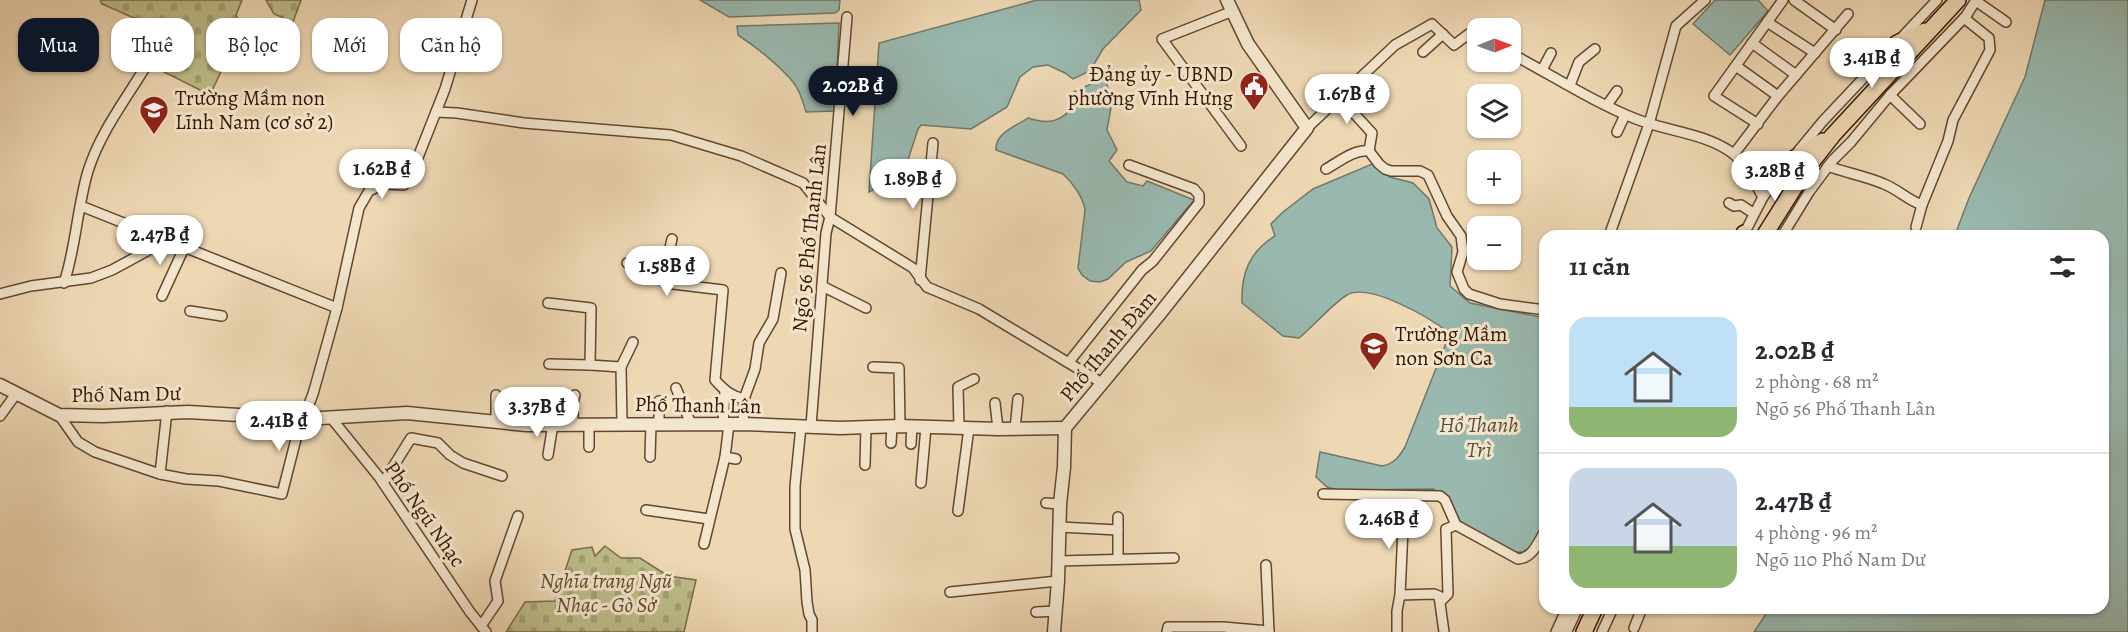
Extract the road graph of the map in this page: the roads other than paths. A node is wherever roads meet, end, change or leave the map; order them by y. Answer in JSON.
{"nodes":[{"id":1,"x":472,"y":0,"type":"edge"},
{"id":2,"x":1705,"y":0,"type":"edge"},
{"id":3,"x":1783,"y":0,"type":"edge"},
{"id":4,"x":1794,"y":0,"type":"edge"},
{"id":5,"x":1937,"y":0,"type":"edge"},
{"id":6,"x":1944,"y":0,"type":"edge"},
{"id":7,"x":1958,"y":0,"type":"edge"},
{"id":8,"x":1976,"y":1,"type":"edge"},
{"id":9,"x":1230,"y":6,"type":"edge"},
{"id":10,"x":1848,"y":14,"type":"dead end"},
{"id":11,"x":848,"y":17,"type":"dead end"},
{"id":12,"x":1964,"y":18,"type":"junction"},
{"id":13,"x":1767,"y":22,"type":"junction"},
{"id":14,"x":2006,"y":22,"type":"dead end"},
{"id":15,"x":1934,"y":25,"type":"junction"},
{"id":16,"x":1836,"y":30,"type":"junction"},
{"id":17,"x":1443,"y":34,"type":"junction"},
{"id":18,"x":1467,"y":35,"type":"edge"},
{"id":19,"x":1897,"y":42,"type":"junction"},
{"id":20,"x":1752,"y":43,"type":"junction"},
{"id":21,"x":1595,"y":49,"type":"dead end"},
{"id":22,"x":1424,"y":52,"type":"dead end"},
{"id":23,"x":1551,"y":53,"type":"dead end"},
{"id":24,"x":1815,"y":54,"type":"junction"},
{"id":25,"x":1521,"y":59,"type":"edge"},
{"id":26,"x":1736,"y":66,"type":"junction"},
{"id":27,"x":1542,"y":70,"type":"junction"},
{"id":28,"x":143,"y":72,"type":"edge"},
{"id":29,"x":1796,"y":75,"type":"junction"},
{"id":30,"x":1570,"y":86,"type":"junction"},
{"id":31,"x":1617,"y":91,"type":"dead end"},
{"id":32,"x":1890,"y":95,"type":"junction"},
{"id":33,"x":1778,"y":96,"type":"junction"},
{"id":34,"x":1339,"y":97,"type":"junction"},
{"id":35,"x":1607,"y":105,"type":"junction"},
{"id":36,"x":436,"y":112,"type":"junction"},
{"id":37,"x":1625,"y":115,"type":"junction"},
{"id":38,"x":1649,"y":124,"type":"junction"},
{"id":39,"x":1758,"y":124,"type":"junction"},
{"id":40,"x":1920,"y":124,"type":"dead end"},
{"id":41,"x":1307,"y":128,"type":"junction"},
{"id":42,"x":1617,"y":132,"type":"dead end"},
{"id":43,"x":1833,"y":135,"type":"junction"},
{"id":44,"x":933,"y":143,"type":"dead end"},
{"id":45,"x":1241,"y":146,"type":"dead end"},
{"id":46,"x":1369,"y":150,"type":"junction"},
{"id":47,"x":1734,"y":154,"type":"junction"},
{"id":48,"x":1790,"y":161,"type":"junction"},
{"id":49,"x":1129,"y":165,"type":"dead end"},
{"id":50,"x":1828,"y":166,"type":"junction"},
{"id":51,"x":1326,"y":169,"type":"dead end"},
{"id":52,"x":1762,"y":196,"type":"junction"},
{"id":53,"x":1729,"y":203,"type":"dead end"},
{"id":54,"x":1922,"y":205,"type":"junction"},
{"id":55,"x":81,"y":206,"type":"junction"},
{"id":56,"x":1754,"y":213,"type":"junction"},
{"id":57,"x":830,"y":217,"type":"junction"},
{"id":58,"x":1916,"y":227,"type":"dead end"},
{"id":59,"x":1611,"y":230,"type":"edge"},
{"id":60,"x":1746,"y":230,"type":"edge"},
{"id":61,"x":1768,"y":230,"type":"edge"},
{"id":62,"x":1786,"y":230,"type":"edge"},
{"id":63,"x":160,"y":237,"type":"junction"},
{"id":64,"x":672,"y":239,"type":"dead end"},
{"id":65,"x":184,"y":248,"type":"junction"},
{"id":66,"x":627,"y":263,"type":"dead end"},
{"id":67,"x":666,"y":266,"type":"junction"},
{"id":68,"x":781,"y":273,"type":"dead end"},
{"id":69,"x":921,"y":280,"type":"junction"},
{"id":70,"x":63,"y":283,"type":"junction"},
{"id":71,"x":822,"y":286,"type":"junction"},
{"id":72,"x":0,"y":294,"type":"edge"},
{"id":73,"x":162,"y":296,"type":"dead end"},
{"id":74,"x":548,"y":303,"type":"dead end"},
{"id":75,"x":336,"y":308,"type":"junction"},
{"id":76,"x":866,"y":308,"type":"dead end"},
{"id":77,"x":1539,"y":309,"type":"edge"},
{"id":78,"x":190,"y":311,"type":"dead end"},
{"id":79,"x":222,"y":316,"type":"dead end"},
{"id":80,"x":633,"y":342,"type":"dead end"},
{"id":81,"x":1069,"y":362,"type":"junction"},
{"id":82,"x":549,"y":363,"type":"dead end"},
{"id":83,"x":590,"y":365,"type":"junction"},
{"id":84,"x":621,"y":367,"type":"junction"},
{"id":85,"x":873,"y":367,"type":"dead end"},
{"id":86,"x":974,"y":379,"type":"dead end"},
{"id":87,"x":1102,"y":383,"type":"junction"},
{"id":88,"x":0,"y":385,"type":"edge"},
{"id":89,"x":676,"y":388,"type":"dead end"},
{"id":90,"x":725,"y":391,"type":"junction"},
{"id":91,"x":16,"y":394,"type":"junction"},
{"id":92,"x":496,"y":395,"type":"dead end"},
{"id":93,"x":575,"y":395,"type":"dead end"},
{"id":94,"x":744,"y":399,"type":"junction"},
{"id":95,"x":1018,"y":399,"type":"dead end"},
{"id":96,"x":659,"y":402,"type":"dead end"},
{"id":97,"x":995,"y":403,"type":"dead end"},
{"id":98,"x":167,"y":411,"type":"junction"},
{"id":99,"x":59,"y":415,"type":"junction"},
{"id":100,"x":0,"y":416,"type":"edge"},
{"id":101,"x":304,"y":419,"type":"junction"},
{"id":102,"x":332,"y":419,"type":"junction"},
{"id":103,"x":496,"y":422,"type":"junction"},
{"id":104,"x":553,"y":424,"type":"junction"},
{"id":105,"x":573,"y":424,"type":"junction"},
{"id":106,"x":589,"y":424,"type":"junction"},
{"id":107,"x":622,"y":424,"type":"junction"},
{"id":108,"x":655,"y":424,"type":"junction"},
{"id":109,"x":691,"y":424,"type":"junction"},
{"id":110,"x":726,"y":424,"type":"junction"},
{"id":111,"x":743,"y":424,"type":"junction"},
{"id":112,"x":806,"y":426,"type":"junction"},
{"id":113,"x":901,"y":426,"type":"junction"},
{"id":114,"x":866,"y":427,"type":"junction"},
{"id":115,"x":926,"y":427,"type":"junction"},
{"id":116,"x":964,"y":428,"type":"junction"},
{"id":117,"x":1065,"y":428,"type":"junction"},
{"id":118,"x":998,"y":429,"type":"junction"},
{"id":119,"x":1015,"y":429,"type":"junction"},
{"id":120,"x":891,"y":443,"type":"dead end"},
{"id":121,"x":911,"y":444,"type":"dead end"},
{"id":122,"x":589,"y":447,"type":"dead end"},
{"id":123,"x":548,"y":455,"type":"dead end"},
{"id":124,"x":650,"y":457,"type":"dead end"},
{"id":125,"x":725,"y":457,"type":"junction"},
{"id":126,"x":736,"y":459,"type":"dead end"},
{"id":127,"x":865,"y":465,"type":"dead end"},
{"id":128,"x":160,"y":474,"type":"junction"},
{"id":129,"x":502,"y":476,"type":"dead end"},
{"id":130,"x":383,"y":483,"type":"junction"},
{"id":131,"x":921,"y":483,"type":"dead end"},
{"id":132,"x":1323,"y":494,"type":"dead end"},
{"id":133,"x":1046,"y":502,"type":"dead end"},
{"id":134,"x":1060,"y":504,"type":"junction"},
{"id":135,"x":1404,"y":507,"type":"dead end"},
{"id":136,"x":646,"y":510,"type":"dead end"},
{"id":137,"x":958,"y":511,"type":"dead end"},
{"id":138,"x":518,"y":516,"type":"dead end"},
{"id":139,"x":1118,"y":517,"type":"dead end"},
{"id":140,"x":710,"y":519,"type":"junction"},
{"id":141,"x":1456,"y":525,"type":"junction"},
{"id":142,"x":1060,"y":527,"type":"junction"},
{"id":143,"x":1118,"y":530,"type":"junction"},
{"id":144,"x":1539,"y":541,"type":"edge"},
{"id":145,"x":704,"y":544,"type":"dead end"},
{"id":146,"x":1174,"y":558,"type":"dead end"},
{"id":147,"x":1118,"y":559,"type":"junction"},
{"id":148,"x":1058,"y":561,"type":"junction"},
{"id":149,"x":1266,"y":565,"type":"dead end"},
{"id":150,"x":1058,"y":581,"type":"junction"},
{"id":151,"x":950,"y":592,"type":"dead end"},
{"id":152,"x":1401,"y":595,"type":"junction"},
{"id":153,"x":1441,"y":601,"type":"junction"},
{"id":154,"x":1056,"y":611,"type":"junction"},
{"id":155,"x":1036,"y":612,"type":"dead end"},
{"id":156,"x":1564,"y":614,"type":"edge"},
{"id":157,"x":1573,"y":614,"type":"edge"},
{"id":158,"x":1592,"y":614,"type":"edge"},
{"id":159,"x":1610,"y":614,"type":"edge"},
{"id":160,"x":1640,"y":614,"type":"edge"},
{"id":161,"x":1634,"y":628,"type":"dead end"},
{"id":162,"x":484,"y":629,"type":"edge"},
{"id":163,"x":1192,"y":629,"type":"edge"},
{"id":164,"x":1223,"y":630,"type":"edge"},
{"id":165,"x":1269,"y":631,"type":"edge"},
{"id":166,"x":812,"y":632,"type":"edge"},
{"id":167,"x":1054,"y":632,"type":"edge"},
{"id":168,"x":1167,"y":632,"type":"edge"},
{"id":169,"x":1397,"y":632,"type":"edge"},
{"id":170,"x":1444,"y":632,"type":"edge"},
{"id":171,"x":1556,"y":632,"type":"edge"},
{"id":172,"x":1565,"y":632,"type":"edge"},
{"id":173,"x":1584,"y":632,"type":"edge"},
{"id":174,"x":1602,"y":632,"type":"edge"}],
"edges":[{"from":1,"to":36,"type":"street"},
{"from":2,"to":38,"type":"street"},
{"from":3,"to":13,"type":"street"},
{"from":4,"to":16,"type":"street"},
{"from":5,"to":19,"type":"street"},
{"from":6,"to":15,"type":"main road"},
{"from":7,"to":15,"type":"main road"},
{"from":8,"to":12,"type":"street"},
{"from":8,"to":14,"type":"street"},
{"from":9,"to":41,"type":"street"},
{"from":9,"to":45,"type":"street"},
{"from":10,"to":16,"type":"street"},
{"from":11,"to":57,"type":"street","name":"Ngõ 56 Phố Thanh Lân"},
{"from":12,"to":32,"type":"street"},
{"from":12,"to":54,"type":"street"},
{"from":13,"to":20,"type":"street"},
{"from":13,"to":24,"type":"street"},
{"from":15,"to":19,"type":"main road"},
{"from":15,"to":43,"type":"main road"},
{"from":16,"to":24,"type":"street"},
{"from":17,"to":18,"type":"street"},
{"from":17,"to":22,"type":"street"},
{"from":17,"to":34,"type":"street"},
{"from":19,"to":48,"type":"street"},
{"from":20,"to":26,"type":"street"},
{"from":20,"to":29,"type":"street"},
{"from":21,"to":30,"type":"street"},
{"from":23,"to":27,"type":"street"},
{"from":24,"to":29,"type":"street"},
{"from":25,"to":27,"type":"street"},
{"from":26,"to":33,"type":"street"},
{"from":26,"to":39,"type":"street"},
{"from":27,"to":30,"type":"street"},
{"from":28,"to":55,"type":"street"},
{"from":29,"to":33,"type":"street"},
{"from":30,"to":35,"type":"street"},
{"from":31,"to":35,"type":"street"},
{"from":32,"to":40,"type":"street"},
{"from":32,"to":50,"type":"street"},
{"from":33,"to":39,"type":"street"},
{"from":34,"to":41,"type":"street"},
{"from":34,"to":46,"type":"street"},
{"from":35,"to":37,"type":"street"},
{"from":36,"to":57,"type":"street"},
{"from":36,"to":75,"type":"street"},
{"from":37,"to":38,"type":"street"},
{"from":37,"to":42,"type":"street"},
{"from":38,"to":47,"type":"street"},
{"from":38,"to":59,"type":"street"},
{"from":39,"to":47,"type":"street"},
{"from":41,"to":87,"type":"street","name":"Phố Thanh Đàm"},
{"from":43,"to":48,"type":"main road"},
{"from":43,"to":61,"type":"main road"},
{"from":44,"to":69,"type":"street"},
{"from":46,"to":51,"type":"street"},
{"from":46,"to":77,"type":"street"},
{"from":47,"to":52,"type":"street"},
{"from":48,"to":52,"type":"street"},
{"from":49,"to":81,"type":"street"},
{"from":50,"to":54,"type":"street"},
{"from":50,"to":62,"type":"street"},
{"from":52,"to":56,"type":"street"},
{"from":53,"to":56,"type":"street"},
{"from":54,"to":58,"type":"street"},
{"from":55,"to":63,"type":"street"},
{"from":55,"to":70,"type":"street"},
{"from":56,"to":60,"type":"street"},
{"from":57,"to":69,"type":"street"},
{"from":57,"to":71,"type":"street","name":"Ngõ 56 Phố Thanh Lân"},
{"from":63,"to":65,"type":"street"},
{"from":63,"to":70,"type":"street"},
{"from":64,"to":67,"type":"street"},
{"from":65,"to":73,"type":"street"},
{"from":65,"to":75,"type":"street"},
{"from":66,"to":67,"type":"street"},
{"from":67,"to":90,"type":"street"},
{"from":68,"to":94,"type":"street"},
{"from":69,"to":81,"type":"street"},
{"from":70,"to":72,"type":"street"},
{"from":71,"to":76,"type":"street"},
{"from":71,"to":112,"type":"street","name":"Ngõ 56 Phố Thanh Lân"},
{"from":74,"to":83,"type":"street"},
{"from":75,"to":101,"type":"street"},
{"from":78,"to":79,"type":"street"},
{"from":80,"to":84,"type":"street"},
{"from":81,"to":87,"type":"street"},
{"from":82,"to":83,"type":"street"},
{"from":83,"to":84,"type":"street"},
{"from":84,"to":107,"type":"street"},
{"from":85,"to":113,"type":"street"},
{"from":86,"to":116,"type":"street"},
{"from":87,"to":117,"type":"street","name":"Phố Thanh Đàm"},
{"from":88,"to":91,"type":"street","name":"Phố Nam Dư"},
{"from":89,"to":109,"type":"street"},
{"from":90,"to":94,"type":"street"},
{"from":90,"to":110,"type":"street"},
{"from":91,"to":99,"type":"street","name":"Phố Nam Dư"},
{"from":91,"to":100,"type":"street"},
{"from":92,"to":103,"type":"street"},
{"from":93,"to":105,"type":"street"},
{"from":94,"to":111,"type":"street"},
{"from":95,"to":119,"type":"street"},
{"from":96,"to":108,"type":"street"},
{"from":97,"to":118,"type":"street"},
{"from":98,"to":99,"type":"street","name":"Phố Nam Dư"},
{"from":98,"to":101,"type":"street","name":"Phố Nam Dư"},
{"from":98,"to":128,"type":"street"},
{"from":99,"to":128,"type":"street"},
{"from":101,"to":102,"type":"street","name":"Phố Nam Dư"},
{"from":101,"to":128,"type":"street"},
{"from":102,"to":103,"type":"street","name":"Phố Thanh Lân"},
{"from":102,"to":130,"type":"street","name":"Phố Ngũ Nhạc"},
{"from":103,"to":104,"type":"street","name":"Phố Thanh Lân"},
{"from":104,"to":105,"type":"street","name":"Phố Thanh Lân"},
{"from":104,"to":123,"type":"street"},
{"from":105,"to":106,"type":"street","name":"Phố Thanh Lân"},
{"from":106,"to":107,"type":"street","name":"Phố Thanh Lân"},
{"from":106,"to":122,"type":"street"},
{"from":107,"to":108,"type":"street","name":"Phố Thanh Lân"},
{"from":108,"to":109,"type":"street","name":"Phố Thanh Lân"},
{"from":108,"to":124,"type":"street"},
{"from":109,"to":110,"type":"street","name":"Phố Thanh Lân"},
{"from":110,"to":111,"type":"street","name":"Phố Thanh Lân"},
{"from":110,"to":125,"type":"street"},
{"from":111,"to":112,"type":"street","name":"Phố Thanh Lân"},
{"from":112,"to":114,"type":"street","name":"Phố Thanh Lân"},
{"from":112,"to":166,"type":"street","name":"Ngõ 56 Phố Thanh Lân"},
{"from":113,"to":114,"type":"street","name":"Phố Thanh Lân"},
{"from":113,"to":115,"type":"street","name":"Phố Thanh Lân"},
{"from":113,"to":120,"type":"street"},
{"from":113,"to":121,"type":"street"},
{"from":114,"to":127,"type":"street"},
{"from":115,"to":116,"type":"street","name":"Phố Thanh Lân"},
{"from":115,"to":131,"type":"street"},
{"from":116,"to":118,"type":"street","name":"Phố Thanh Lân"},
{"from":116,"to":137,"type":"street"},
{"from":117,"to":119,"type":"street","name":"Phố Thanh Lân"},
{"from":117,"to":134,"type":"street","name":"Phố Thanh Đàm"},
{"from":118,"to":119,"type":"street","name":"Phố Thanh Lân"},
{"from":125,"to":126,"type":"street"},
{"from":125,"to":140,"type":"street"},
{"from":129,"to":130,"type":"street"},
{"from":130,"to":162,"type":"street","name":"Phố Ngũ Nhạc"},
{"from":132,"to":141,"type":"street"},
{"from":133,"to":134,"type":"street"},
{"from":134,"to":142,"type":"street","name":"Phố Thanh Đàm"},
{"from":135,"to":152,"type":"street"},
{"from":136,"to":140,"type":"street"},
{"from":138,"to":162,"type":"street"},
{"from":139,"to":143,"type":"street"},
{"from":140,"to":145,"type":"street"},
{"from":141,"to":144,"type":"street"},
{"from":141,"to":153,"type":"street"},
{"from":142,"to":143,"type":"street"},
{"from":142,"to":148,"type":"street","name":"Phố Thanh Đàm"},
{"from":143,"to":147,"type":"street"},
{"from":146,"to":147,"type":"street"},
{"from":147,"to":148,"type":"street"},
{"from":148,"to":150,"type":"street","name":"Phố Thanh Đàm"},
{"from":149,"to":165,"type":"street"},
{"from":150,"to":151,"type":"street"},
{"from":150,"to":154,"type":"street","name":"Phố Thanh Đàm"},
{"from":152,"to":153,"type":"street"},
{"from":152,"to":169,"type":"street"},
{"from":153,"to":170,"type":"street"},
{"from":154,"to":155,"type":"street"},
{"from":154,"to":167,"type":"street","name":"Phố Thanh Đàm"},
{"from":156,"to":171,"type":"street"},
{"from":157,"to":172,"type":"street"},
{"from":158,"to":173,"type":"main road"},
{"from":159,"to":174,"type":"street"},
{"from":160,"to":161,"type":"street"},
{"from":163,"to":164,"type":"street"},
{"from":163,"to":168,"type":"street"},
{"from":164,"to":165,"type":"street"}]}
